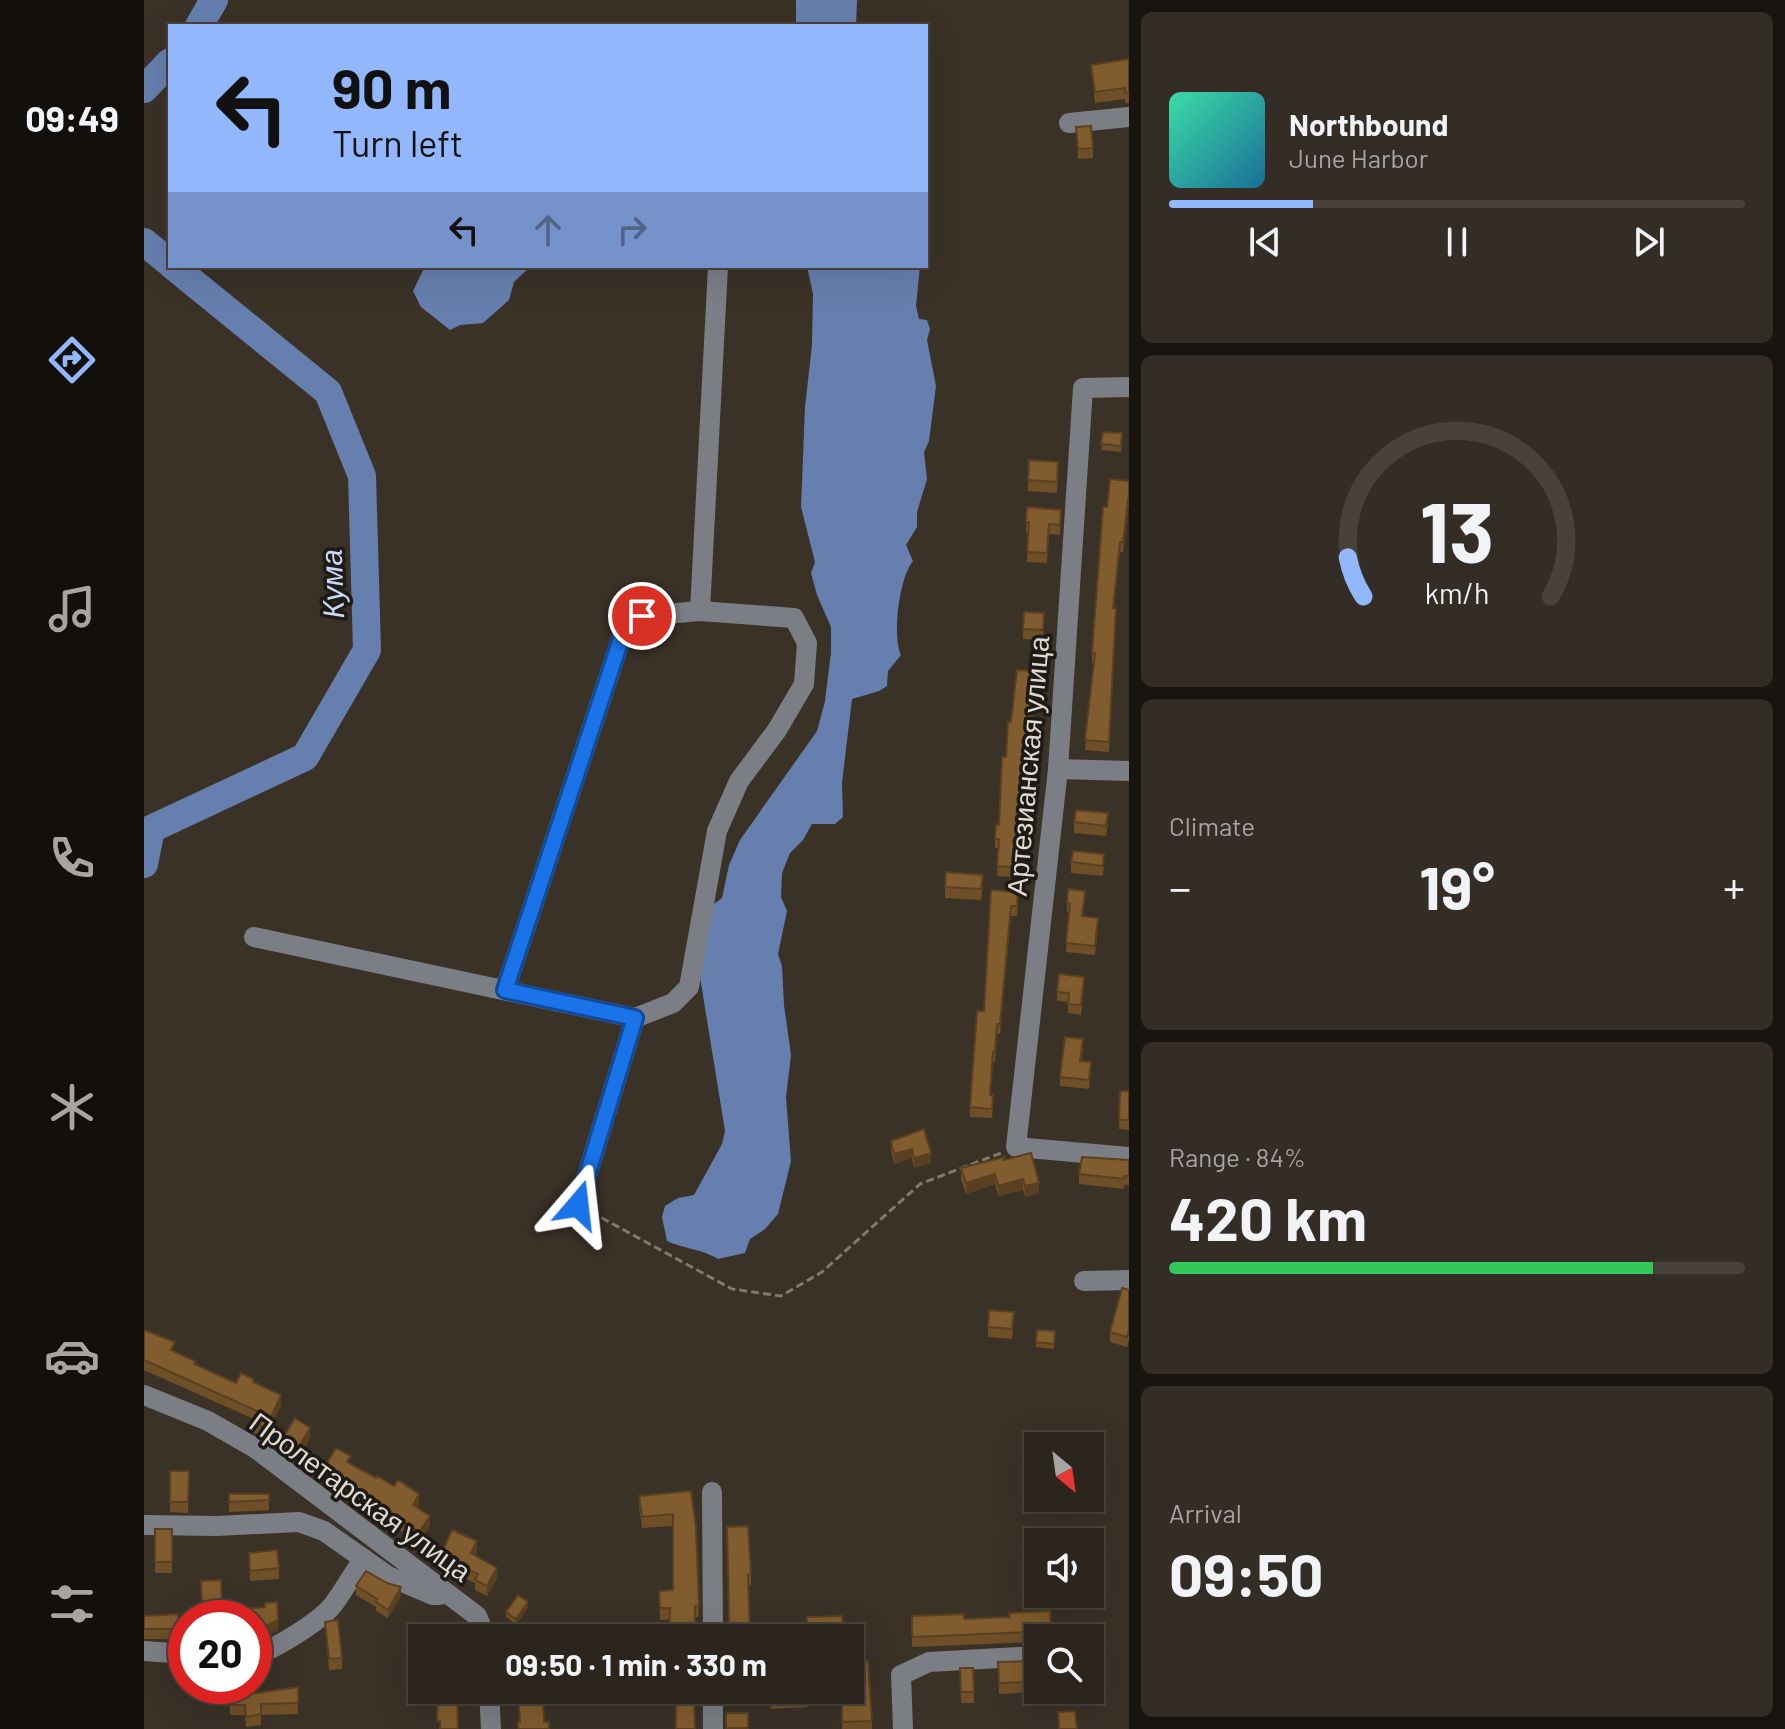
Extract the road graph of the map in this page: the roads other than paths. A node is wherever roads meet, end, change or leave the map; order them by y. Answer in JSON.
{"nodes":[{"id":1,"x":1129,"y":117,"type":"edge"},
{"id":2,"x":1069,"y":123,"type":"dead end"},
{"id":3,"x":718,"y":268,"type":"edge"},
{"id":4,"x":1129,"y":387,"type":"edge"},
{"id":5,"x":700,"y":611,"type":"junction"},
{"id":6,"x":1058,"y":769,"type":"junction"},
{"id":7,"x":1129,"y":771,"type":"edge"},
{"id":8,"x":254,"y":937,"type":"dead end"},
{"id":9,"x":505,"y":990,"type":"junction"},
{"id":10,"x":635,"y":1018,"type":"junction"},
{"id":11,"x":1129,"y":1157,"type":"edge"},
{"id":12,"x":578,"y":1205,"type":"road end"},
{"id":13,"x":1129,"y":1280,"type":"edge"},
{"id":14,"x":1084,"y":1281,"type":"dead end"},
{"id":15,"x":144,"y":1395,"type":"edge"},
{"id":16,"x":712,"y":1492,"type":"dead end"},
{"id":17,"x":144,"y":1525,"type":"edge"},
{"id":18,"x":364,"y":1559,"type":"junction"},
{"id":19,"x":449,"y":1595,"type":"junction"},
{"id":20,"x":480,"y":1624,"type":"edge"},
{"id":21,"x":713,"y":1624,"type":"edge"},
{"id":22,"x":272,"y":1646,"type":"edge"},
{"id":23,"x":144,"y":1651,"type":"edge"},
{"id":24,"x":168,"y":1653,"type":"edge"},
{"id":25,"x":1024,"y":1657,"type":"edge"},
{"id":26,"x":490,"y":1704,"type":"edge"},
{"id":27,"x":713,"y":1704,"type":"edge"},
{"id":28,"x":491,"y":1729,"type":"edge"},
{"id":29,"x":713,"y":1729,"type":"edge"},
{"id":30,"x":903,"y":1729,"type":"edge"}],
"edges":[{"from":1,"to":2,"type":"street"},
{"from":3,"to":5,"type":"street"},
{"from":4,"to":6,"type":"street","name":"Артезианская улица"},
{"from":5,"to":9,"type":"street"},
{"from":5,"to":10,"type":"street"},
{"from":6,"to":7,"type":"street"},
{"from":6,"to":11,"type":"street","name":"Артезианская улица"},
{"from":8,"to":9,"type":"street"},
{"from":9,"to":10,"type":"street"},
{"from":10,"to":12,"type":"street"},
{"from":13,"to":14,"type":"street"},
{"from":15,"to":19,"type":"street","name":"Пролетарская улица"},
{"from":16,"to":21,"type":"street"},
{"from":17,"to":18,"type":"street"},
{"from":18,"to":19,"type":"street"},
{"from":18,"to":22,"type":"street"},
{"from":19,"to":20,"type":"street","name":"Пролетарская улица"},
{"from":23,"to":24,"type":"street"},
{"from":25,"to":30,"type":"street"},
{"from":26,"to":28,"type":"street"},
{"from":27,"to":29,"type":"street"}]}
